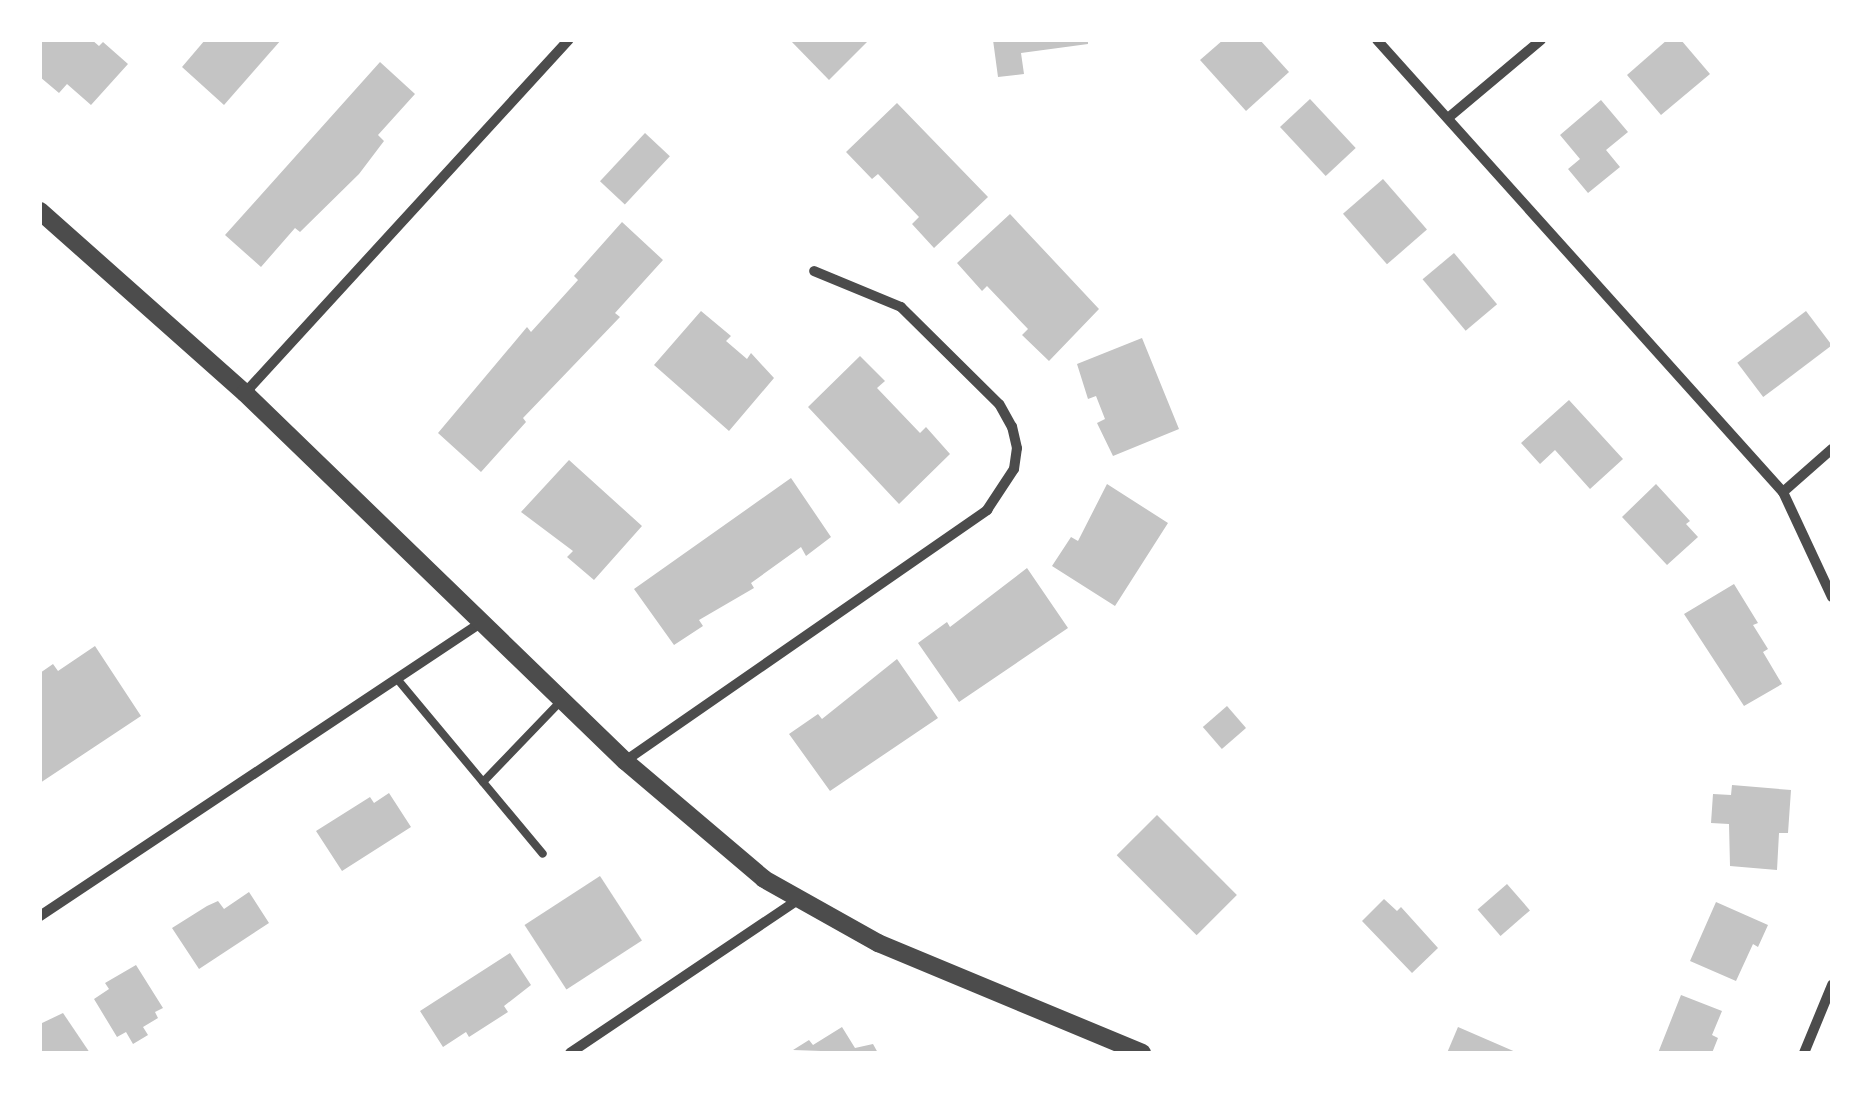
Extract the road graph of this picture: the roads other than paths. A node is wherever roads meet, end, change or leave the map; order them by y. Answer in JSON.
{"nodes":[{"id":1,"x":570,"y":40,"type":"edge"},
{"id":2,"x":1378,"y":40,"type":"edge"},
{"id":3,"x":1541,"y":40,"type":"edge"},
{"id":4,"x":1448,"y":118,"type":"junction"},
{"id":5,"x":40,"y":211,"type":"edge"},
{"id":6,"x":814,"y":271,"type":"dead end"},
{"id":7,"x":245,"y":393,"type":"junction"},
{"id":8,"x":1832,"y":449,"type":"edge"},
{"id":9,"x":1783,"y":492,"type":"junction"},
{"id":10,"x":1832,"y":597,"type":"edge"},
{"id":11,"x":480,"y":624,"type":"junction"},
{"id":12,"x":398,"y":680,"type":"junction"},
{"id":13,"x":561,"y":701,"type":"junction"},
{"id":14,"x":625,"y":761,"type":"junction"},
{"id":15,"x":483,"y":782,"type":"junction"},
{"id":16,"x":543,"y":854,"type":"dead end"},
{"id":17,"x":798,"y":900,"type":"junction"},
{"id":18,"x":40,"y":916,"type":"edge"},
{"id":19,"x":1832,"y":985,"type":"edge"},
{"id":20,"x":570,"y":1053,"type":"edge"},
{"id":21,"x":1142,"y":1053,"type":"edge"},
{"id":22,"x":1804,"y":1053,"type":"edge"}],
"edges":[{"from":1,"to":7,"type":"street"},
{"from":2,"to":4,"type":"street"},
{"from":3,"to":4,"type":"street"},
{"from":4,"to":9,"type":"street"},
{"from":5,"to":7,"type":"street"},
{"from":6,"to":14,"type":"street"},
{"from":7,"to":11,"type":"street"},
{"from":8,"to":9,"type":"street"},
{"from":9,"to":10,"type":"street"},
{"from":11,"to":12,"type":"street"},
{"from":11,"to":13,"type":"street"},
{"from":12,"to":15,"type":"lane"},
{"from":12,"to":18,"type":"street"},
{"from":13,"to":14,"type":"street"},
{"from":13,"to":15,"type":"lane"},
{"from":14,"to":17,"type":"street"},
{"from":15,"to":16,"type":"lane"},
{"from":17,"to":20,"type":"street"},
{"from":17,"to":21,"type":"street"},
{"from":19,"to":22,"type":"street"}]}
